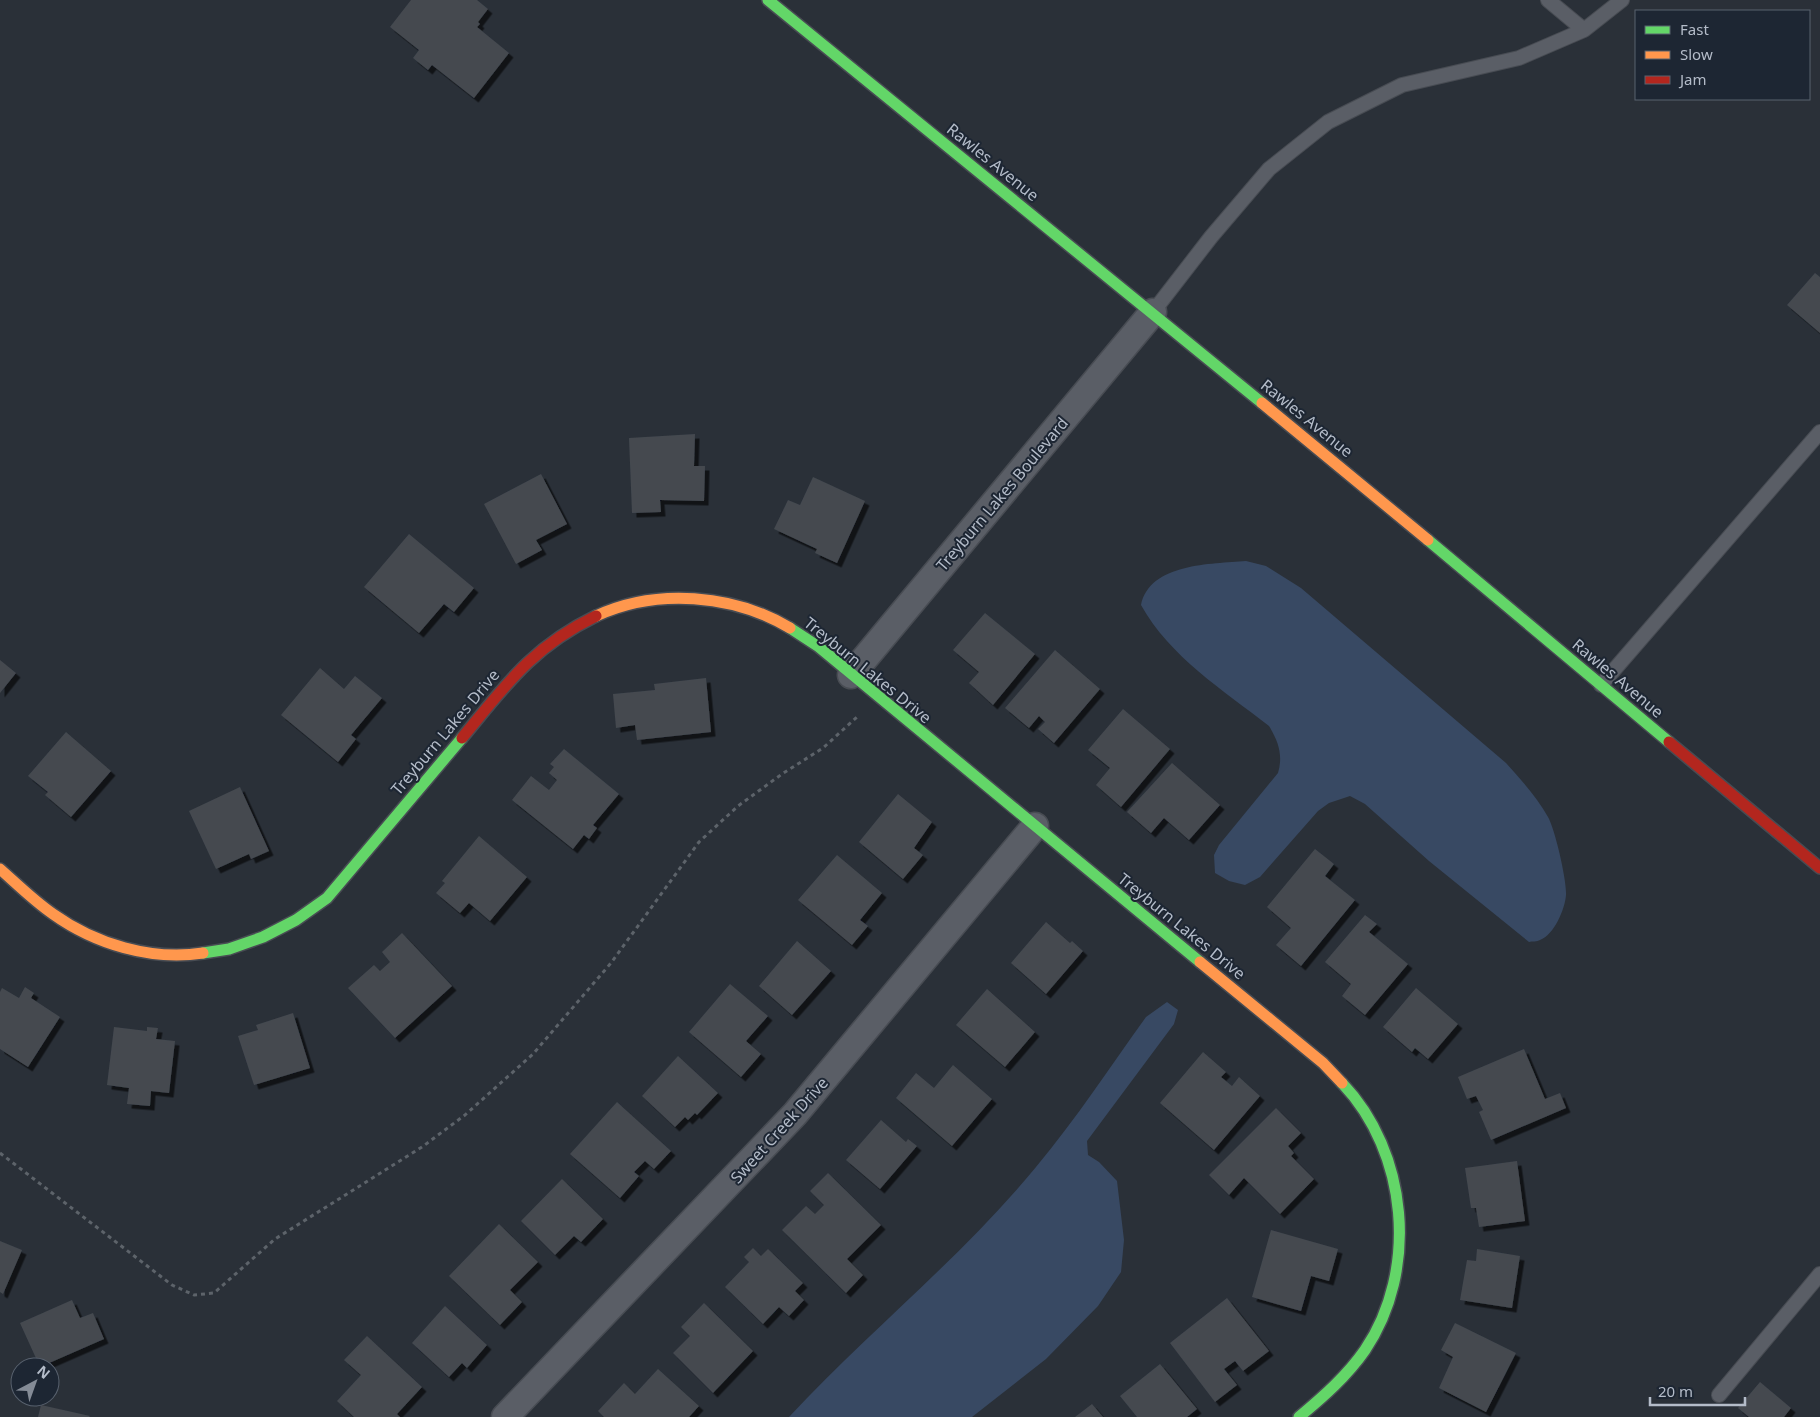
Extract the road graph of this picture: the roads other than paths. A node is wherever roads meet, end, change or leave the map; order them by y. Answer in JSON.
{"nodes":[{"id":1,"x":768,"y":0,"type":"edge"},
{"id":2,"x":1548,"y":0,"type":"edge"},
{"id":3,"x":1622,"y":0,"type":"edge"},
{"id":4,"x":1584,"y":30,"type":"junction"},
{"id":5,"x":1153,"y":312,"type":"junction"},
{"id":6,"x":1820,"y":432,"type":"edge"},
{"id":7,"x":851,"y":676,"type":"junction"},
{"id":8,"x":1601,"y":685,"type":"junction"},
{"id":9,"x":1035,"y":826,"type":"junction"},
{"id":10,"x":1820,"y":868,"type":"edge"},
{"id":11,"x":0,"y":869,"type":"edge"},
{"id":12,"x":1820,"y":1274,"type":"edge"},
{"id":13,"x":1719,"y":1395,"type":"dead end"},
{"id":14,"x":506,"y":1417,"type":"edge"},
{"id":15,"x":1299,"y":1417,"type":"edge"}],
"edges":[{"from":1,"to":5,"type":"street","name":"Rawles Avenue"},
{"from":2,"to":4,"type":"lane"},
{"from":3,"to":4,"type":"lane"},
{"from":4,"to":5,"type":"lane"},
{"from":5,"to":7,"type":"street","name":"Treyburn Lakes Boulevard"},
{"from":5,"to":8,"type":"street","name":"Rawles Avenue"},
{"from":6,"to":8,"type":"lane"},
{"from":7,"to":9,"type":"street","name":"Treyburn Lakes Drive"},
{"from":7,"to":11,"type":"street","name":"Treyburn Lakes Drive"},
{"from":8,"to":10,"type":"street","name":"Rawles Avenue"},
{"from":9,"to":14,"type":"street","name":"Sweet Creek Drive"},
{"from":9,"to":15,"type":"street","name":"Treyburn Lakes Drive"},
{"from":12,"to":13,"type":"lane"}]}
